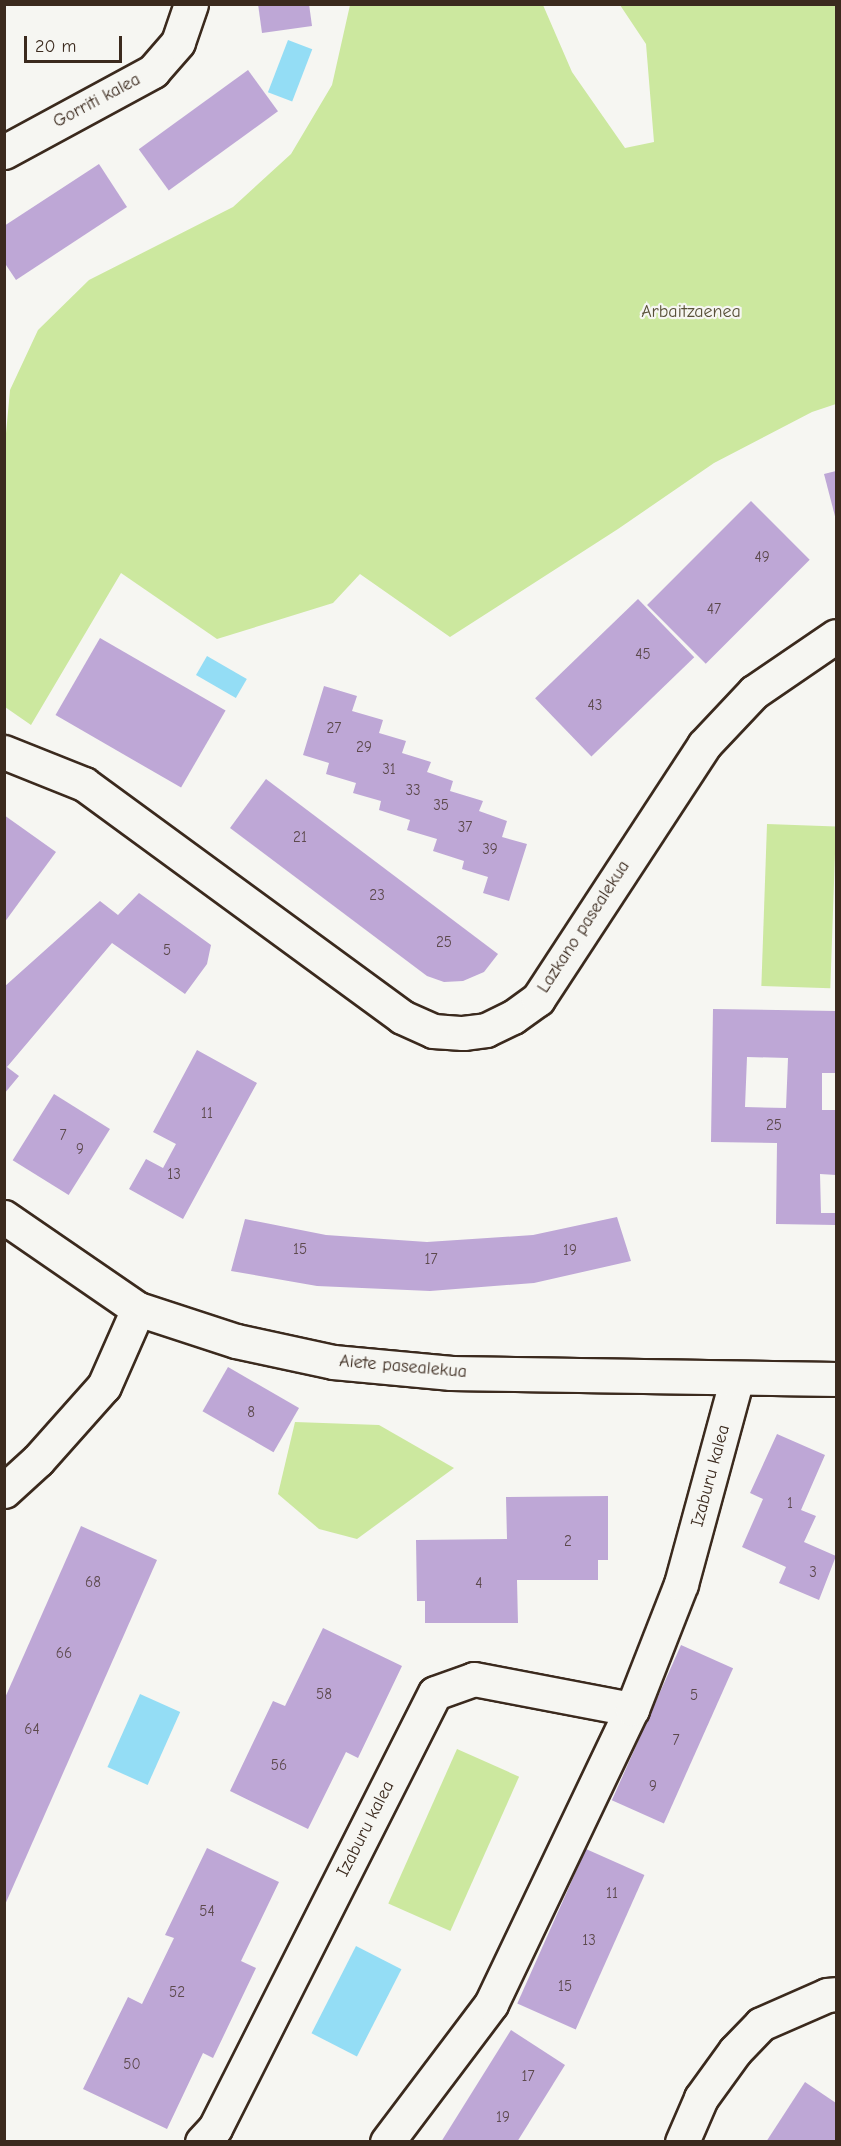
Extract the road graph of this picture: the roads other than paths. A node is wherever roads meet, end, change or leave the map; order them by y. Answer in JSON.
{"nodes":[{"id":1,"x":191,"y":4,"type":"edge"},
{"id":2,"x":4,"y":152,"type":"edge"},
{"id":3,"x":837,"y":636,"type":"edge"},
{"id":4,"x":4,"y":753,"type":"edge"},
{"id":5,"x":4,"y":1217,"type":"edge"},
{"id":6,"x":138,"y":1309,"type":"junction"},
{"id":7,"x":737,"y":1378,"type":"junction"},
{"id":8,"x":837,"y":1379,"type":"edge"},
{"id":9,"x":4,"y":1491,"type":"edge"},
{"id":10,"x":632,"y":1708,"type":"junction"},
{"id":11,"x":837,"y":1994,"type":"edge"},
{"id":12,"x":202,"y":2142,"type":"edge"},
{"id":13,"x":387,"y":2142,"type":"edge"},
{"id":14,"x":682,"y":2142,"type":"edge"}],
"edges":[{"from":1,"to":2,"type":"street","name":"Gorriti kalea"},
{"from":3,"to":4,"type":"street","name":"Lazkano pasealekua"},
{"from":5,"to":6,"type":"street","name":"Aiete pasealekua"},
{"from":6,"to":7,"type":"street","name":"Aiete pasealekua"},
{"from":6,"to":9,"type":"street"},
{"from":7,"to":8,"type":"street","name":"Aiete pasealekua"},
{"from":7,"to":10,"type":"street","name":"Izaburu kalea"},
{"from":10,"to":12,"type":"street","name":"Izaburu kalea"},
{"from":10,"to":13,"type":"street","name":"Izaburu kalea"},
{"from":11,"to":14,"type":"street"}]}
